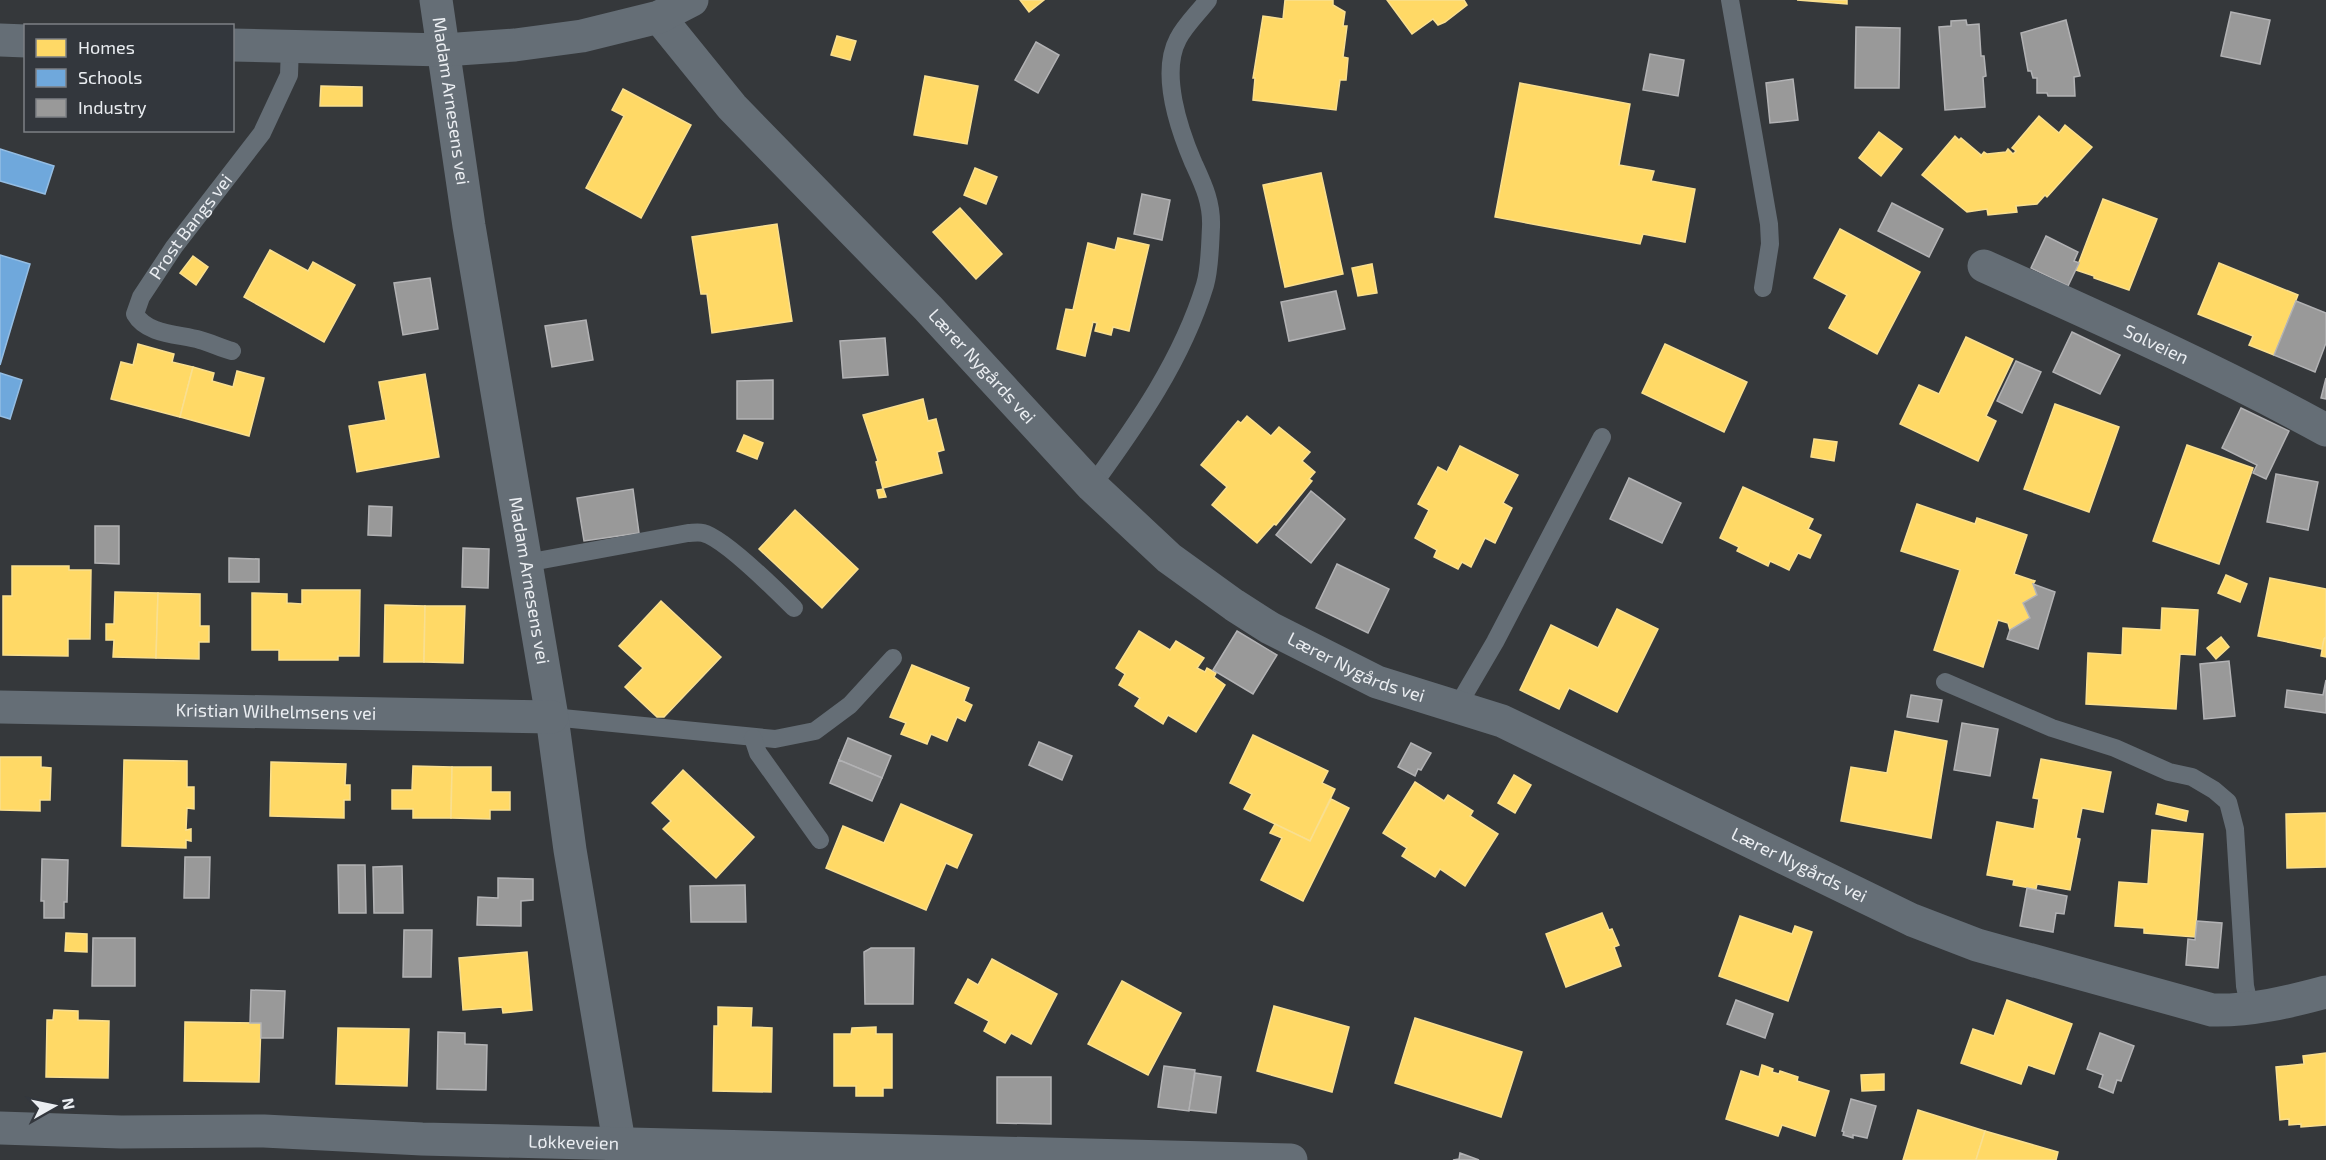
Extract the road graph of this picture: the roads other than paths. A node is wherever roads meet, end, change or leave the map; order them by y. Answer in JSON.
{"nodes":[{"id":1,"x":435,"y":0,"type":"edge"},
{"id":2,"x":692,"y":0,"type":"edge"},
{"id":3,"x":1208,"y":0,"type":"edge"},
{"id":4,"x":1730,"y":0,"type":"edge"},
{"id":5,"x":659,"y":17,"type":"junction"},
{"id":6,"x":234,"y":45,"type":"edge"},
{"id":7,"x":290,"y":46,"type":"junction"},
{"id":8,"x":444,"y":50,"type":"junction"},
{"id":9,"x":1984,"y":266,"type":"dead end"},
{"id":10,"x":1763,"y":288,"type":"dead end"},
{"id":11,"x":232,"y":351,"type":"dead end"},
{"id":12,"x":2326,"y":430,"type":"edge"},
{"id":13,"x":1602,"y":437,"type":"dead end"},
{"id":14,"x":1092,"y":486,"type":"junction"},
{"id":15,"x":526,"y":563,"type":"junction"},
{"id":16,"x":794,"y":608,"type":"dead end"},
{"id":17,"x":893,"y":658,"type":"dead end"},
{"id":18,"x":1945,"y":682,"type":"dead end"},
{"id":19,"x":0,"y":707,"type":"edge"},
{"id":20,"x":1457,"y":707,"type":"junction"},
{"id":21,"x":552,"y":717,"type":"junction"},
{"id":22,"x":753,"y":738,"type":"junction"},
{"id":23,"x":820,"y":840,"type":"dead end"},
{"id":24,"x":2326,"y":992,"type":"edge"},
{"id":25,"x":2250,"y":1009,"type":"junction"},
{"id":26,"x":0,"y":1128,"type":"edge"},
{"id":27,"x":621,"y":1152,"type":"edge"},
{"id":28,"x":1292,"y":1160,"type":"edge"}],
"edges":[{"from":1,"to":8,"type":"street","name":"Madam Arnesens vei"},
{"from":2,"to":5,"type":"street"},
{"from":3,"to":14,"type":"lane"},
{"from":4,"to":10,"type":"lane"},
{"from":5,"to":8,"type":"street"},
{"from":5,"to":14,"type":"street","name":"Lærer Nygårds vei"},
{"from":6,"to":7,"type":"street"},
{"from":7,"to":8,"type":"street"},
{"from":7,"to":11,"type":"lane","name":"Prost Bangs vei"},
{"from":8,"to":15,"type":"street","name":"Madam Arnesens vei"},
{"from":9,"to":12,"type":"street","name":"Solveien"},
{"from":13,"to":20,"type":"lane"},
{"from":14,"to":20,"type":"street","name":"Lærer Nygårds vei"},
{"from":15,"to":16,"type":"lane"},
{"from":15,"to":21,"type":"street","name":"Madam Arnesens vei"},
{"from":17,"to":22,"type":"lane"},
{"from":18,"to":25,"type":"lane"},
{"from":19,"to":21,"type":"street","name":"Kristian Wilhelmsens vei"},
{"from":20,"to":25,"type":"street","name":"Lærer Nygårds vei"},
{"from":21,"to":22,"type":"lane"},
{"from":21,"to":27,"type":"street","name":"Madam Arnesens vei"},
{"from":22,"to":23,"type":"lane"},
{"from":24,"to":25,"type":"street","name":"Lærer Nygårds vei"},
{"from":26,"to":27,"type":"street","name":"Løkkeveien"},
{"from":27,"to":28,"type":"street","name":"Løkkeveien"}]}
